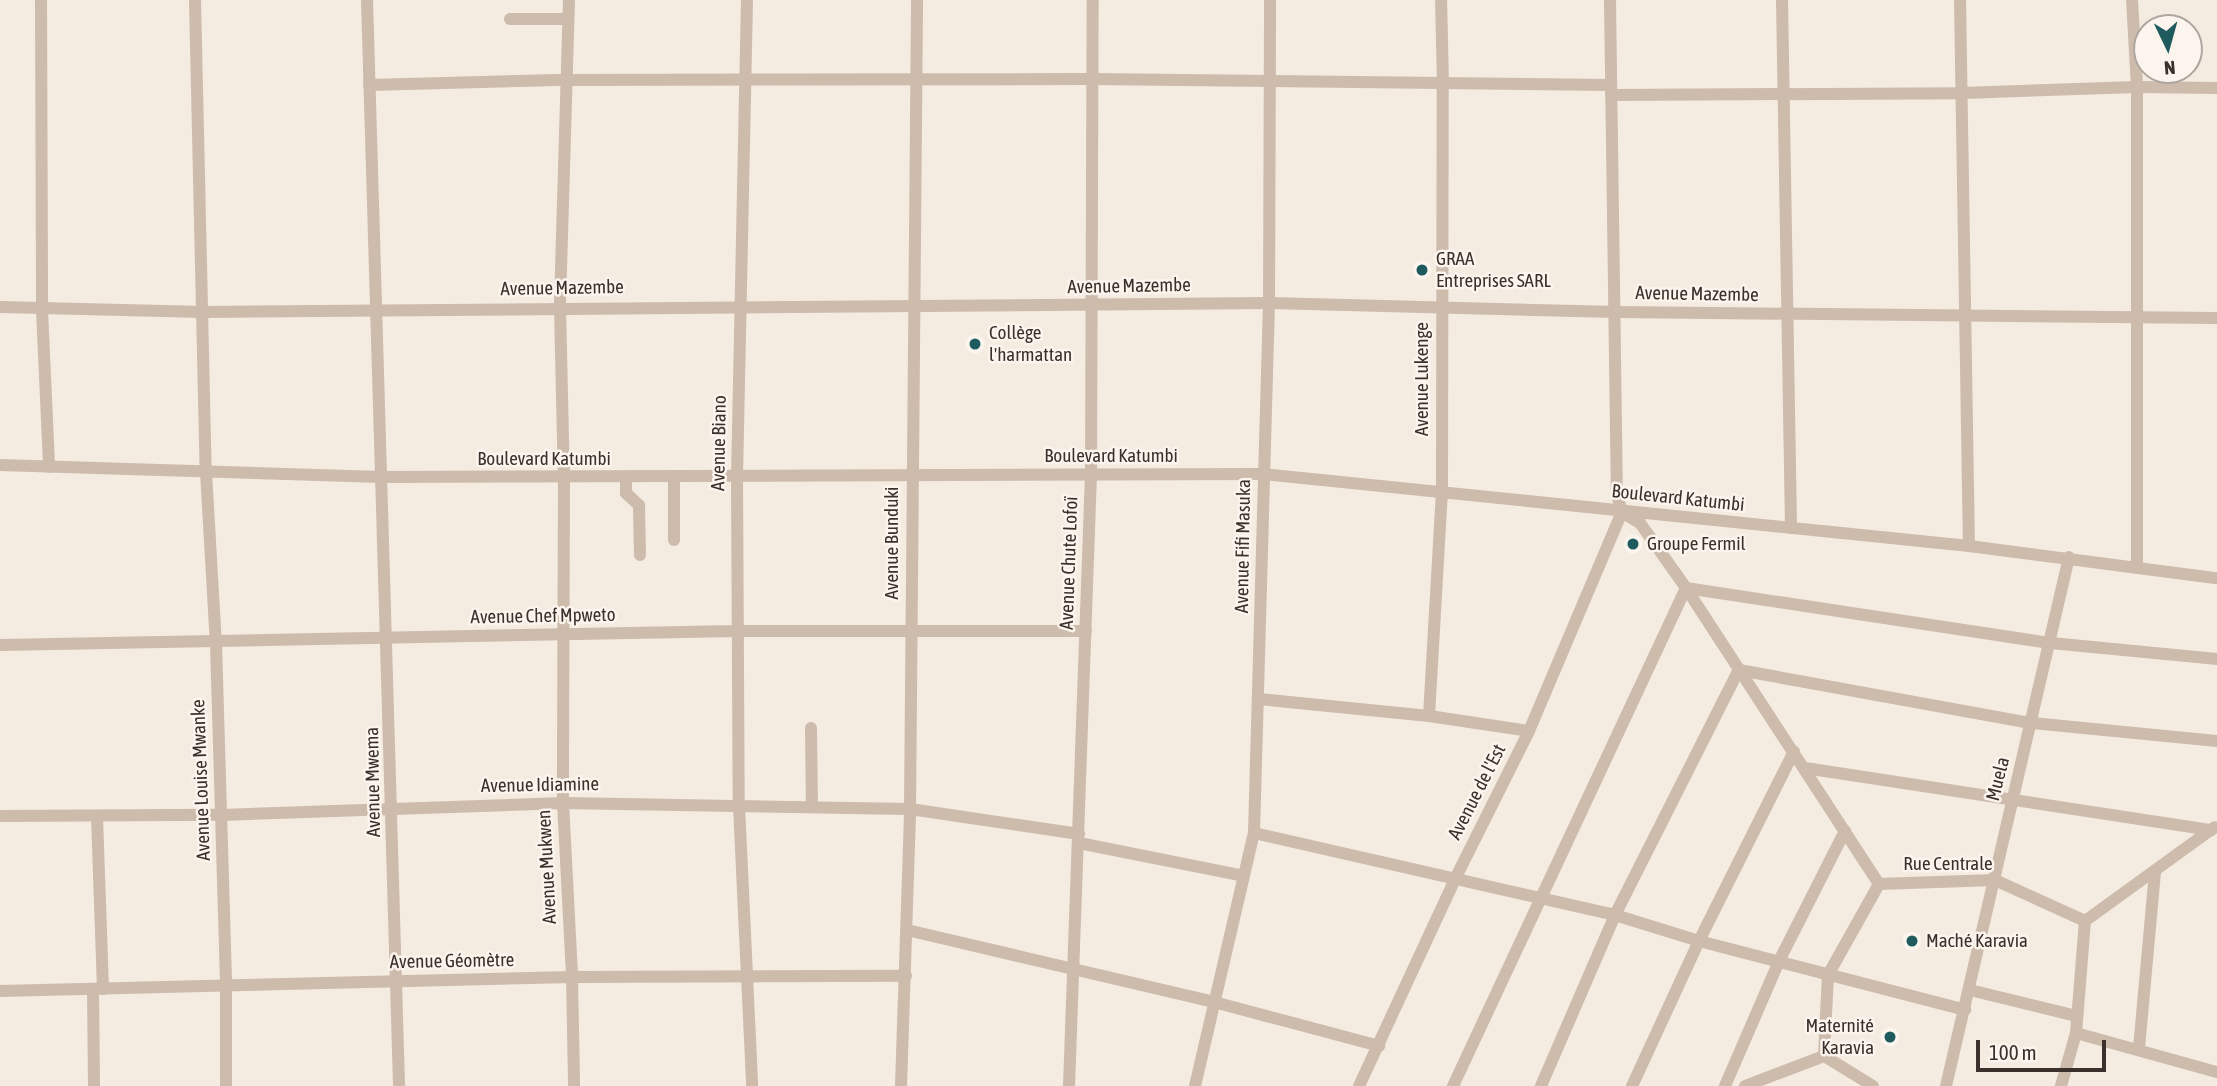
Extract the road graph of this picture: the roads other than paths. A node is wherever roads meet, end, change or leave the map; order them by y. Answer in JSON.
{"nodes":[{"id":1,"x":41,"y":0,"type":"edge"},
{"id":2,"x":195,"y":0,"type":"edge"},
{"id":3,"x":367,"y":0,"type":"edge"},
{"id":4,"x":569,"y":0,"type":"edge"},
{"id":5,"x":747,"y":0,"type":"edge"},
{"id":6,"x":917,"y":0,"type":"edge"},
{"id":7,"x":1093,"y":0,"type":"edge"},
{"id":8,"x":1270,"y":0,"type":"edge"},
{"id":9,"x":1441,"y":0,"type":"edge"},
{"id":10,"x":1610,"y":0,"type":"edge"},
{"id":11,"x":1782,"y":0,"type":"edge"},
{"id":12,"x":1960,"y":0,"type":"edge"},
{"id":13,"x":2132,"y":0,"type":"edge"},
{"id":14,"x":510,"y":19,"type":"dead end"},
{"id":15,"x":568,"y":19,"type":"junction"},
{"id":16,"x":1091,"y":79,"type":"junction"},
{"id":17,"x":566,"y":80,"type":"junction"},
{"id":18,"x":745,"y":81,"type":"junction"},
{"id":19,"x":916,"y":81,"type":"junction"},
{"id":20,"x":1270,"y":82,"type":"junction"},
{"id":21,"x":369,"y":85,"type":"junction"},
{"id":22,"x":1443,"y":85,"type":"junction"},
{"id":23,"x":2137,"y":87,"type":"junction"},
{"id":24,"x":2217,"y":88,"type":"edge"},
{"id":25,"x":1611,"y":90,"type":"junction"},
{"id":26,"x":1784,"y":92,"type":"junction"},
{"id":27,"x":1963,"y":93,"type":"junction"},
{"id":28,"x":1269,"y":303,"type":"junction"},
{"id":29,"x":1090,"y":305,"type":"junction"},
{"id":30,"x":0,"y":307,"type":"edge"},
{"id":31,"x":560,"y":307,"type":"junction"},
{"id":32,"x":741,"y":307,"type":"junction"},
{"id":33,"x":1441,"y":307,"type":"junction"},
{"id":34,"x":915,"y":308,"type":"junction"},
{"id":35,"x":42,"y":310,"type":"junction"},
{"id":36,"x":376,"y":310,"type":"junction"},
{"id":37,"x":204,"y":312,"type":"junction"},
{"id":38,"x":1616,"y":312,"type":"junction"},
{"id":39,"x":1788,"y":314,"type":"junction"},
{"id":40,"x":1965,"y":314,"type":"junction"},
{"id":41,"x":2138,"y":317,"type":"junction"},
{"id":42,"x":2217,"y":318,"type":"edge"},
{"id":43,"x":0,"y":465,"type":"edge"},
{"id":44,"x":49,"y":467,"type":"junction"},
{"id":45,"x":206,"y":472,"type":"junction"},
{"id":46,"x":1263,"y":474,"type":"junction"},
{"id":47,"x":1091,"y":475,"type":"junction"},
{"id":48,"x":382,"y":477,"type":"junction"},
{"id":49,"x":564,"y":477,"type":"junction"},
{"id":50,"x":911,"y":477,"type":"junction"},
{"id":51,"x":626,"y":478,"type":"junction"},
{"id":52,"x":674,"y":478,"type":"junction"},
{"id":53,"x":737,"y":478,"type":"junction"},
{"id":54,"x":1442,"y":491,"type":"junction"},
{"id":55,"x":1622,"y":512,"type":"junction"},
{"id":56,"x":1791,"y":528,"type":"junction"},
{"id":57,"x":674,"y":540,"type":"dead end"},
{"id":58,"x":1969,"y":546,"type":"junction"},
{"id":59,"x":640,"y":555,"type":"dead end"},
{"id":60,"x":2069,"y":557,"type":"junction"},
{"id":61,"x":2137,"y":566,"type":"junction"},
{"id":62,"x":2217,"y":578,"type":"edge"},
{"id":63,"x":1686,"y":588,"type":"junction"},
{"id":64,"x":738,"y":631,"type":"junction"},
{"id":65,"x":911,"y":631,"type":"junction"},
{"id":66,"x":1086,"y":631,"type":"junction"},
{"id":67,"x":563,"y":635,"type":"junction"},
{"id":68,"x":388,"y":639,"type":"junction"},
{"id":69,"x":2050,"y":643,"type":"junction"},
{"id":70,"x":216,"y":644,"type":"junction"},
{"id":71,"x":0,"y":645,"type":"edge"},
{"id":72,"x":2217,"y":659,"type":"edge"},
{"id":73,"x":1738,"y":670,"type":"junction"},
{"id":74,"x":1259,"y":699,"type":"junction"},
{"id":75,"x":1429,"y":716,"type":"junction"},
{"id":76,"x":2032,"y":723,"type":"junction"},
{"id":77,"x":811,"y":728,"type":"dead end"},
{"id":78,"x":1529,"y":731,"type":"junction"},
{"id":79,"x":2217,"y":741,"type":"edge"},
{"id":80,"x":1794,"y":751,"type":"junction"},
{"id":81,"x":1805,"y":768,"type":"junction"},
{"id":82,"x":2012,"y":802,"type":"junction"},
{"id":83,"x":563,"y":803,"type":"junction"},
{"id":84,"x":739,"y":806,"type":"junction"},
{"id":85,"x":812,"y":807,"type":"junction"},
{"id":86,"x":393,"y":809,"type":"junction"},
{"id":87,"x":910,"y":809,"type":"junction"},
{"id":88,"x":221,"y":815,"type":"junction"},
{"id":89,"x":0,"y":816,"type":"edge"},
{"id":90,"x":97,"y":817,"type":"junction"},
{"id":91,"x":2214,"y":828,"type":"edge"},
{"id":92,"x":1845,"y":831,"type":"junction"},
{"id":93,"x":1254,"y":833,"type":"junction"},
{"id":94,"x":1079,"y":839,"type":"junction"},
{"id":95,"x":2155,"y":872,"type":"junction"},
{"id":96,"x":1244,"y":876,"type":"junction"},
{"id":97,"x":1455,"y":879,"type":"junction"},
{"id":98,"x":1994,"y":880,"type":"junction"},
{"id":99,"x":1880,"y":884,"type":"junction"},
{"id":100,"x":1539,"y":900,"type":"junction"},
{"id":101,"x":1615,"y":915,"type":"junction"},
{"id":102,"x":2085,"y":921,"type":"junction"},
{"id":103,"x":907,"y":930,"type":"junction"},
{"id":104,"x":1699,"y":941,"type":"junction"},
{"id":105,"x":1779,"y":961,"type":"junction"},
{"id":106,"x":1076,"y":968,"type":"junction"},
{"id":107,"x":1828,"y":975,"type":"junction"},
{"id":108,"x":905,"y":976,"type":"junction"},
{"id":109,"x":572,"y":977,"type":"junction"},
{"id":110,"x":745,"y":977,"type":"junction"},
{"id":111,"x":398,"y":982,"type":"junction"},
{"id":112,"x":226,"y":986,"type":"junction"},
{"id":113,"x":98,"y":989,"type":"junction"},
{"id":114,"x":1970,"y":990,"type":"junction"},
{"id":115,"x":0,"y":991,"type":"edge"},
{"id":116,"x":1214,"y":1002,"type":"junction"},
{"id":117,"x":1965,"y":1010,"type":"junction"},
{"id":118,"x":2077,"y":1016,"type":"junction"},
{"id":119,"x":2076,"y":1032,"type":"junction"},
{"id":120,"x":1379,"y":1046,"type":"junction"},
{"id":121,"x":2138,"y":1048,"type":"junction"},
{"id":122,"x":1824,"y":1056,"type":"junction"},
{"id":123,"x":2217,"y":1072,"type":"edge"},
{"id":124,"x":1751,"y":1085,"type":"edge"},
{"id":125,"x":94,"y":1086,"type":"edge"},
{"id":126,"x":226,"y":1086,"type":"edge"},
{"id":127,"x":399,"y":1086,"type":"edge"},
{"id":128,"x":574,"y":1086,"type":"edge"},
{"id":129,"x":752,"y":1086,"type":"edge"},
{"id":130,"x":901,"y":1086,"type":"edge"},
{"id":131,"x":1069,"y":1086,"type":"edge"},
{"id":132,"x":1195,"y":1086,"type":"edge"},
{"id":133,"x":1359,"y":1086,"type":"edge"},
{"id":134,"x":1453,"y":1086,"type":"edge"},
{"id":135,"x":1541,"y":1086,"type":"edge"},
{"id":136,"x":1632,"y":1086,"type":"edge"},
{"id":137,"x":1725,"y":1086,"type":"edge"},
{"id":138,"x":1873,"y":1086,"type":"edge"},
{"id":139,"x":1946,"y":1086,"type":"edge"},
{"id":140,"x":2061,"y":1086,"type":"edge"}],
"edges":[{"from":1,"to":35,"type":"street"},
{"from":2,"to":37,"type":"street","name":"Avenue Louise Mwanke"},
{"from":3,"to":21,"type":"street","name":"Avenue Mwema"},
{"from":4,"to":15,"type":"street","name":"Avenue Mukwen"},
{"from":5,"to":18,"type":"street","name":"Avenue Biano"},
{"from":6,"to":19,"type":"street","name":"Avenue Bunduki"},
{"from":7,"to":16,"type":"street","name":"Avenue Chute Lofoï"},
{"from":8,"to":20,"type":"street","name":"Avenue Fifi Masuka"},
{"from":9,"to":22,"type":"street","name":"Avenue Lukenge"},
{"from":10,"to":25,"type":"street"},
{"from":11,"to":26,"type":"street"},
{"from":12,"to":27,"type":"street"},
{"from":13,"to":23,"type":"street"},
{"from":14,"to":15,"type":"street"},
{"from":15,"to":17,"type":"street","name":"Avenue Mukwen"},
{"from":16,"to":19,"type":"street"},
{"from":16,"to":20,"type":"street"},
{"from":16,"to":29,"type":"street","name":"Avenue Chute Lofoï"},
{"from":17,"to":18,"type":"street"},
{"from":17,"to":21,"type":"street"},
{"from":17,"to":31,"type":"street","name":"Avenue Mukwen"},
{"from":18,"to":19,"type":"street"},
{"from":18,"to":32,"type":"street","name":"Avenue Biano"},
{"from":19,"to":34,"type":"street","name":"Avenue Bunduki"},
{"from":20,"to":22,"type":"street"},
{"from":20,"to":28,"type":"street","name":"Avenue Fifi Masuka"},
{"from":21,"to":36,"type":"street","name":"Avenue Mwema"},
{"from":22,"to":25,"type":"street"},
{"from":22,"to":33,"type":"street","name":"Avenue Lukenge"},
{"from":23,"to":24,"type":"street"},
{"from":23,"to":27,"type":"street"},
{"from":23,"to":41,"type":"street"},
{"from":25,"to":26,"type":"street"},
{"from":25,"to":38,"type":"street"},
{"from":26,"to":27,"type":"street"},
{"from":26,"to":39,"type":"street"},
{"from":27,"to":40,"type":"street"},
{"from":28,"to":29,"type":"street","name":"Avenue Mazembe"},
{"from":28,"to":33,"type":"street","name":"Avenue Mazembe"},
{"from":28,"to":46,"type":"street","name":"Avenue Fifi Masuka"},
{"from":29,"to":34,"type":"street","name":"Avenue Mazembe"},
{"from":29,"to":47,"type":"street","name":"Avenue Chute Lofoï"},
{"from":30,"to":35,"type":"street","name":"Avenue Mazembe"},
{"from":31,"to":32,"type":"street","name":"Avenue Mazembe"},
{"from":31,"to":36,"type":"street","name":"Avenue Mazembe"},
{"from":31,"to":49,"type":"street","name":"Avenue Mukwen"},
{"from":32,"to":34,"type":"street","name":"Avenue Mazembe"},
{"from":32,"to":53,"type":"street","name":"Avenue Biano"},
{"from":33,"to":38,"type":"street","name":"Avenue Mazembe"},
{"from":33,"to":54,"type":"street","name":"Avenue Lukenge"},
{"from":34,"to":50,"type":"street","name":"Avenue Bunduki"},
{"from":35,"to":37,"type":"street","name":"Avenue Mazembe"},
{"from":35,"to":44,"type":"street"},
{"from":36,"to":37,"type":"street","name":"Avenue Mazembe"},
{"from":36,"to":48,"type":"street","name":"Avenue Mwema"},
{"from":37,"to":45,"type":"street","name":"Avenue Louise Mwanke"},
{"from":38,"to":39,"type":"street","name":"Avenue Mazembe"},
{"from":38,"to":55,"type":"street"},
{"from":39,"to":40,"type":"street","name":"Avenue Mazembe"},
{"from":39,"to":56,"type":"street"},
{"from":40,"to":41,"type":"street","name":"Avenue Mazembe"},
{"from":40,"to":58,"type":"street"},
{"from":41,"to":42,"type":"street","name":"Avenue Mazembe"},
{"from":41,"to":61,"type":"street"},
{"from":43,"to":44,"type":"street","name":"Boulevard Katumbi"},
{"from":44,"to":45,"type":"street","name":"Boulevard Katumbi"},
{"from":45,"to":48,"type":"street","name":"Boulevard Katumbi"},
{"from":45,"to":70,"type":"street","name":"Avenue Louise Mwanke"},
{"from":46,"to":47,"type":"street","name":"Boulevard Katumbi"},
{"from":46,"to":54,"type":"street","name":"Boulevard Katumbi"},
{"from":46,"to":74,"type":"street","name":"Avenue Fifi Masuka"},
{"from":47,"to":50,"type":"street","name":"Boulevard Katumbi"},
{"from":47,"to":66,"type":"street","name":"Avenue Chute Lofoï"},
{"from":48,"to":49,"type":"street","name":"Boulevard Katumbi"},
{"from":48,"to":68,"type":"street","name":"Avenue Mwema"},
{"from":49,"to":51,"type":"street","name":"Boulevard Katumbi"},
{"from":49,"to":67,"type":"street","name":"Avenue Mukwen"},
{"from":50,"to":53,"type":"street","name":"Boulevard Katumbi"},
{"from":50,"to":65,"type":"street","name":"Avenue Bunduki"},
{"from":51,"to":52,"type":"street","name":"Boulevard Katumbi"},
{"from":51,"to":59,"type":"street"},
{"from":52,"to":53,"type":"street","name":"Boulevard Katumbi"},
{"from":52,"to":57,"type":"street"},
{"from":53,"to":64,"type":"street","name":"Avenue Biano"},
{"from":54,"to":55,"type":"street","name":"Boulevard Katumbi"},
{"from":54,"to":75,"type":"street","name":"Avenue Lukenge"},
{"from":55,"to":56,"type":"street","name":"Boulevard Katumbi"},
{"from":55,"to":63,"type":"street"},
{"from":55,"to":78,"type":"street","name":"Avenue de l'Est"},
{"from":56,"to":58,"type":"street","name":"Boulevard Katumbi"},
{"from":58,"to":60,"type":"street","name":"Boulevard Katumbi"},
{"from":60,"to":61,"type":"street","name":"Boulevard Katumbi"},
{"from":60,"to":69,"type":"street","name":"Muela"},
{"from":61,"to":62,"type":"street","name":"Boulevard Katumbi"},
{"from":63,"to":69,"type":"street"},
{"from":63,"to":73,"type":"street"},
{"from":63,"to":100,"type":"street"},
{"from":64,"to":65,"type":"street","name":"Avenue Chef Mpweto"},
{"from":64,"to":67,"type":"street","name":"Avenue Chef Mpweto"},
{"from":64,"to":84,"type":"street","name":"Avenue Biano"},
{"from":65,"to":66,"type":"street","name":"Avenue Chef Mpweto"},
{"from":65,"to":87,"type":"street","name":"Avenue Bunduki"},
{"from":66,"to":94,"type":"street","name":"Avenue Chute Lofoï"},
{"from":67,"to":68,"type":"street","name":"Avenue Chef Mpweto"},
{"from":67,"to":83,"type":"street","name":"Avenue Mukwen"},
{"from":68,"to":70,"type":"street","name":"Avenue Chef Mpweto"},
{"from":68,"to":86,"type":"street","name":"Avenue Mwema"},
{"from":69,"to":72,"type":"street"},
{"from":69,"to":76,"type":"street","name":"Muela"},
{"from":70,"to":71,"type":"street","name":"Avenue Chef Mpweto"},
{"from":70,"to":88,"type":"street","name":"Avenue Louise Mwanke"},
{"from":73,"to":76,"type":"street"},
{"from":73,"to":80,"type":"street"},
{"from":73,"to":101,"type":"street"},
{"from":74,"to":75,"type":"street"},
{"from":74,"to":93,"type":"street","name":"Avenue Fifi Masuka"},
{"from":75,"to":78,"type":"street"},
{"from":76,"to":79,"type":"street"},
{"from":76,"to":82,"type":"street","name":"Muela"},
{"from":77,"to":85,"type":"street"},
{"from":78,"to":97,"type":"street","name":"Avenue de l'Est"},
{"from":80,"to":81,"type":"street"},
{"from":80,"to":104,"type":"street"},
{"from":81,"to":82,"type":"street"},
{"from":81,"to":92,"type":"street"},
{"from":82,"to":91,"type":"street"},
{"from":82,"to":98,"type":"street","name":"Muela"},
{"from":83,"to":84,"type":"street","name":"Avenue Idiamine"},
{"from":83,"to":86,"type":"street","name":"Avenue Idiamine"},
{"from":83,"to":109,"type":"street","name":"Avenue Mukwen"},
{"from":84,"to":85,"type":"street","name":"Avenue Idiamine"},
{"from":84,"to":110,"type":"street","name":"Avenue Biano"},
{"from":85,"to":87,"type":"street","name":"Avenue Idiamine"},
{"from":86,"to":88,"type":"street","name":"Avenue Idiamine"},
{"from":86,"to":111,"type":"street","name":"Avenue Mwema"},
{"from":87,"to":94,"type":"street","name":"Avenue Idiamine"},
{"from":87,"to":103,"type":"street","name":"Avenue Bunduki"},
{"from":88,"to":90,"type":"street","name":"Avenue Idiamine"},
{"from":88,"to":112,"type":"street","name":"Avenue Louise Mwanke"},
{"from":89,"to":90,"type":"street","name":"Avenue Idiamine"},
{"from":90,"to":113,"type":"street"},
{"from":91,"to":95,"type":"street"},
{"from":92,"to":99,"type":"street"},
{"from":92,"to":105,"type":"street"},
{"from":93,"to":96,"type":"street","name":"Avenue Fifi Masuka"},
{"from":93,"to":97,"type":"street"},
{"from":94,"to":96,"type":"street","name":"Avenue Idiamine"},
{"from":94,"to":106,"type":"street","name":"Avenue Chute Lofoï"},
{"from":95,"to":102,"type":"street"},
{"from":95,"to":121,"type":"street"},
{"from":96,"to":116,"type":"street","name":"Avenue Fifi Masuka"},
{"from":97,"to":100,"type":"street"},
{"from":97,"to":120,"type":"street","name":"Avenue de l'Est"},
{"from":98,"to":99,"type":"street","name":"Rue Centrale"},
{"from":98,"to":102,"type":"street","name":"Rue Centrale"},
{"from":98,"to":114,"type":"street","name":"Muela"},
{"from":99,"to":107,"type":"street","name":"Rue Centrale"},
{"from":100,"to":101,"type":"street"},
{"from":100,"to":134,"type":"street"},
{"from":101,"to":104,"type":"street"},
{"from":101,"to":135,"type":"street"},
{"from":102,"to":118,"type":"street"},
{"from":103,"to":106,"type":"street"},
{"from":103,"to":108,"type":"street","name":"Avenue Bunduki"},
{"from":104,"to":105,"type":"street"},
{"from":104,"to":136,"type":"street"},
{"from":105,"to":107,"type":"street"},
{"from":105,"to":137,"type":"street"},
{"from":106,"to":116,"type":"street"},
{"from":106,"to":131,"type":"street","name":"Avenue Chute Lofoï"},
{"from":107,"to":117,"type":"street"},
{"from":107,"to":122,"type":"street","name":"Rue Centrale"},
{"from":108,"to":110,"type":"street","name":"Avenue Géomètre"},
{"from":108,"to":130,"type":"street","name":"Avenue Bunduki"},
{"from":109,"to":110,"type":"street","name":"Avenue Géomètre"},
{"from":109,"to":111,"type":"street","name":"Avenue Géomètre"},
{"from":109,"to":128,"type":"street","name":"Avenue Mukwen"},
{"from":110,"to":129,"type":"street","name":"Avenue Biano"},
{"from":111,"to":112,"type":"street","name":"Avenue Géomètre"},
{"from":111,"to":127,"type":"street","name":"Avenue Mwema"},
{"from":112,"to":113,"type":"street","name":"Avenue Géomètre"},
{"from":112,"to":126,"type":"street","name":"Avenue Louise Mwanke"},
{"from":113,"to":115,"type":"street","name":"Avenue Géomètre"},
{"from":113,"to":125,"type":"street"},
{"from":114,"to":117,"type":"street","name":"Muela"},
{"from":114,"to":118,"type":"street"},
{"from":116,"to":120,"type":"street"},
{"from":116,"to":132,"type":"street","name":"Avenue Fifi Masuka"},
{"from":117,"to":139,"type":"street","name":"Muela"},
{"from":118,"to":119,"type":"street"},
{"from":119,"to":121,"type":"street"},
{"from":119,"to":140,"type":"street"},
{"from":120,"to":133,"type":"street","name":"Avenue de l'Est"},
{"from":121,"to":123,"type":"street"},
{"from":122,"to":124,"type":"street"},
{"from":122,"to":138,"type":"street"}]}
